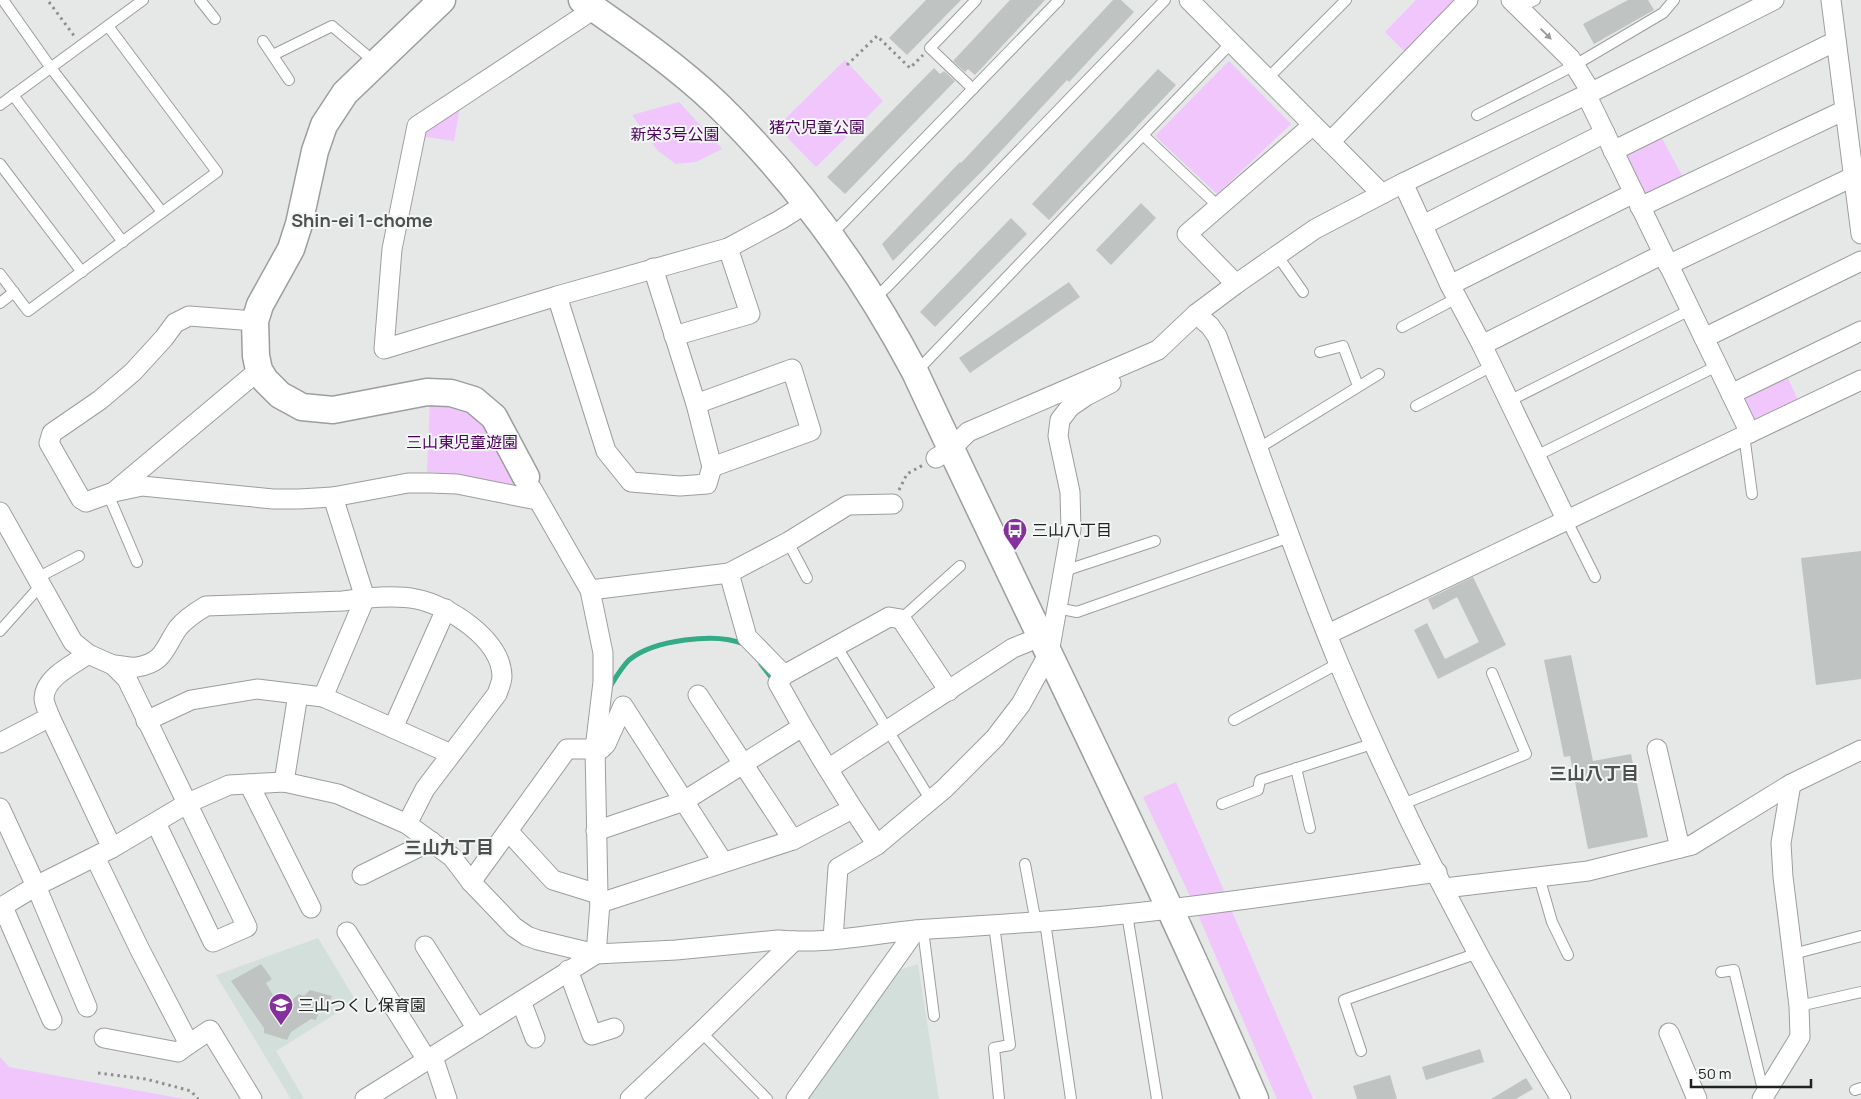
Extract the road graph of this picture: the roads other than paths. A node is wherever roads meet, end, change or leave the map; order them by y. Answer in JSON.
{"nodes":[{"id":1,"x":3,"y":0,"type":"edge"},
{"id":2,"x":143,"y":0,"type":"edge"},
{"id":3,"x":200,"y":0,"type":"edge"},
{"id":4,"x":442,"y":0,"type":"edge"},
{"id":5,"x":976,"y":0,"type":"edge"},
{"id":6,"x":1059,"y":0,"type":"edge"},
{"id":7,"x":1165,"y":0,"type":"edge"},
{"id":8,"x":1346,"y":0,"type":"edge"},
{"id":9,"x":1468,"y":0,"type":"edge"},
{"id":10,"x":1674,"y":0,"type":"edge"},
{"id":11,"x":1774,"y":0,"type":"edge"},
{"id":12,"x":1831,"y":0,"type":"edge"},
{"id":13,"x":1197,"y":3,"type":"edge"},
{"id":14,"x":1522,"y":3,"type":"edge"},
{"id":15,"x":588,"y":4,"type":"edge"},
{"id":16,"x":215,"y":20,"type":"dead end"},
{"id":17,"x":108,"y":26,"type":"junction"},
{"id":18,"x":264,"y":41,"type":"dead end"},
{"id":19,"x":1836,"y":41,"type":"junction"},
{"id":20,"x":1231,"y":43,"type":"junction"},
{"id":21,"x":273,"y":56,"type":"junction"},
{"id":22,"x":376,"y":63,"type":"junction"},
{"id":23,"x":1575,"y":65,"type":"junction"},
{"id":24,"x":51,"y":68,"type":"junction"},
{"id":25,"x":1267,"y":79,"type":"junction"},
{"id":26,"x":289,"y":80,"type":"dead end"},
{"id":27,"x":973,"y":89,"type":"junction"},
{"id":28,"x":1588,"y":93,"type":"junction"},
{"id":29,"x":13,"y":95,"type":"junction"},
{"id":30,"x":0,"y":105,"type":"edge"},
{"id":31,"x":1845,"y":110,"type":"junction"},
{"id":32,"x":1477,"y":115,"type":"dead end"},
{"id":33,"x":1313,"y":125,"type":"junction"},
{"id":34,"x":1605,"y":133,"type":"junction"},
{"id":35,"x":1143,"y":135,"type":"junction"},
{"id":36,"x":1330,"y":142,"type":"junction"},
{"id":37,"x":1613,"y":151,"type":"junction"},
{"id":38,"x":0,"y":164,"type":"edge"},
{"id":39,"x":1857,"y":175,"type":"edge"},
{"id":40,"x":1402,"y":183,"type":"junction"},
{"id":41,"x":1382,"y":194,"type":"junction"},
{"id":42,"x":1637,"y":200,"type":"junction"},
{"id":43,"x":806,"y":203,"type":"junction"},
{"id":44,"x":1219,"y":207,"type":"junction"},
{"id":45,"x":162,"y":212,"type":"junction"},
{"id":46,"x":1423,"y":225,"type":"junction"},
{"id":47,"x":1861,"y":234,"type":"edge"},
{"id":48,"x":831,"y":235,"type":"junction"},
{"id":49,"x":123,"y":242,"type":"junction"},
{"id":50,"x":728,"y":248,"type":"junction"},
{"id":51,"x":1277,"y":255,"type":"junction"},
{"id":52,"x":1666,"y":260,"type":"junction"},
{"id":53,"x":1861,"y":261,"type":"edge"},
{"id":54,"x":653,"y":268,"type":"junction"},
{"id":55,"x":82,"y":272,"type":"junction"},
{"id":56,"x":0,"y":274,"type":"edge"},
{"id":57,"x":1236,"y":284,"type":"junction"},
{"id":58,"x":14,"y":292,"type":"junction"},
{"id":59,"x":1304,"y":292,"type":"dead end"},
{"id":60,"x":1454,"y":292,"type":"junction"},
{"id":61,"x":557,"y":296,"type":"junction"},
{"id":62,"x":873,"y":298,"type":"junction"},
{"id":63,"x":0,"y":303,"type":"edge"},
{"id":64,"x":1690,"y":310,"type":"junction"},
{"id":65,"x":1196,"y":314,"type":"junction"},
{"id":66,"x":254,"y":321,"type":"junction"},
{"id":67,"x":1402,"y":328,"type":"dead end"},
{"id":68,"x":1861,"y":330,"type":"edge"},
{"id":69,"x":674,"y":336,"type":"junction"},
{"id":70,"x":1704,"y":338,"type":"junction"},
{"id":71,"x":1482,"y":345,"type":"junction"},
{"id":72,"x":1320,"y":352,"type":"dead end"},
{"id":73,"x":1142,"y":358,"type":"junction"},
{"id":74,"x":1492,"y":366,"type":"junction"},
{"id":75,"x":1717,"y":366,"type":"junction"},
{"id":76,"x":259,"y":370,"type":"junction"},
{"id":77,"x":915,"y":372,"type":"junction"},
{"id":78,"x":1379,"y":374,"type":"dead end"},
{"id":79,"x":1861,"y":380,"type":"edge"},
{"id":80,"x":1358,"y":386,"type":"junction"},
{"id":81,"x":1731,"y":394,"type":"junction"},
{"id":82,"x":1509,"y":401,"type":"junction"},
{"id":83,"x":696,"y":404,"type":"junction"},
{"id":84,"x":1416,"y":406,"type":"dead end"},
{"id":85,"x":1747,"y":434,"type":"junction"},
{"id":86,"x":1259,"y":448,"type":"junction"},
{"id":87,"x":943,"y":453,"type":"junction"},
{"id":88,"x":1536,"y":456,"type":"junction"},
{"id":89,"x":712,"y":467,"type":"junction"},
{"id":90,"x":532,"y":488,"type":"junction"},
{"id":91,"x":111,"y":493,"type":"junction"},
{"id":92,"x":1752,"y":494,"type":"dead end"},
{"id":93,"x":333,"y":496,"type":"junction"},
{"id":94,"x":893,"y":504,"type":"road end"},
{"id":95,"x":0,"y":512,"type":"edge"},
{"id":96,"x":1566,"y":519,"type":"junction"},
{"id":97,"x":1290,"y":537,"type":"junction"},
{"id":98,"x":1155,"y":541,"type":"dead end"},
{"id":99,"x":788,"y":542,"type":"junction"},
{"id":100,"x":79,"y":556,"type":"dead end"},
{"id":101,"x":137,"y":562,"type":"dead end"},
{"id":102,"x":960,"y":566,"type":"dead end"},
{"id":103,"x":1064,"y":571,"type":"junction"},
{"id":104,"x":729,"y":572,"type":"junction"},
{"id":105,"x":1595,"y":577,"type":"dead end"},
{"id":106,"x":807,"y":578,"type":"dead end"},
{"id":107,"x":39,"y":581,"type":"junction"},
{"id":108,"x":590,"y":590,"type":"junction"},
{"id":109,"x":365,"y":598,"type":"junction"},
{"id":110,"x":1057,"y":608,"type":"junction"},
{"id":111,"x":446,"y":609,"type":"junction"},
{"id":112,"x":901,"y":619,"type":"junction"},
{"id":113,"x":0,"y":631,"type":"edge"},
{"id":114,"x":1328,"y":634,"type":"junction"},
{"id":115,"x":836,"y":647,"type":"junction"},
{"id":116,"x":1038,"y":647,"type":"junction"},
{"id":117,"x":88,"y":654,"type":"junction"},
{"id":118,"x":1339,"y":663,"type":"junction"},
{"id":119,"x":114,"y":664,"type":"junction"},
{"id":120,"x":1492,"y":673,"type":"dead end"},
{"id":121,"x":784,"y":675,"type":"junction"},
{"id":122,"x":950,"y":691,"type":"junction"},
{"id":123,"x":298,"y":694,"type":"junction"},
{"id":124,"x":698,"y":695,"type":"dead end"},
{"id":125,"x":324,"y":697,"type":"junction"},
{"id":126,"x":50,"y":717,"type":"junction"},
{"id":127,"x":1234,"y":720,"type":"dead end"},
{"id":128,"x":146,"y":721,"type":"junction"},
{"id":129,"x":802,"y":727,"type":"junction"},
{"id":130,"x":393,"y":728,"type":"junction"},
{"id":131,"x":888,"y":730,"type":"junction"},
{"id":132,"x":1375,"y":743,"type":"junction"},
{"id":133,"x":0,"y":744,"type":"edge"},
{"id":134,"x":595,"y":749,"type":"junction"},
{"id":135,"x":1657,"y":749,"type":"dead end"},
{"id":136,"x":1861,"y":750,"type":"edge"},
{"id":137,"x":451,"y":754,"type":"junction"},
{"id":138,"x":742,"y":763,"type":"junction"},
{"id":139,"x":1296,"y":768,"type":"junction"},
{"id":140,"x":828,"y":769,"type":"junction"},
{"id":141,"x":284,"y":782,"type":"junction"},
{"id":142,"x":249,"y":784,"type":"junction"},
{"id":143,"x":1791,"y":784,"type":"junction"},
{"id":144,"x":930,"y":800,"type":"junction"},
{"id":145,"x":684,"y":801,"type":"junction"},
{"id":146,"x":188,"y":803,"type":"junction"},
{"id":147,"x":1222,"y":804,"type":"dead end"},
{"id":148,"x":1403,"y":804,"type":"junction"},
{"id":149,"x":0,"y":808,"type":"edge"},
{"id":150,"x":852,"y":808,"type":"junction"},
{"id":151,"x":156,"y":823,"type":"junction"},
{"id":152,"x":407,"y":824,"type":"junction"},
{"id":153,"x":1310,"y":828,"type":"dead end"},
{"id":154,"x":508,"y":831,"type":"junction"},
{"id":155,"x":596,"y":831,"type":"junction"},
{"id":156,"x":793,"y":840,"type":"junction"},
{"id":157,"x":432,"y":841,"type":"junction"},
{"id":158,"x":877,"y":844,"type":"junction"},
{"id":159,"x":112,"y":848,"type":"junction"},
{"id":160,"x":1680,"y":848,"type":"junction"},
{"id":161,"x":95,"y":857,"type":"junction"},
{"id":162,"x":723,"y":862,"type":"junction"},
{"id":163,"x":1025,"y":864,"type":"dead end"},
{"id":164,"x":362,"y":875,"type":"dead end"},
{"id":165,"x":1538,"y":878,"type":"junction"},
{"id":166,"x":1441,"y":880,"type":"junction"},
{"id":167,"x":471,"y":882,"type":"junction"},
{"id":168,"x":36,"y":886,"type":"junction"},
{"id":169,"x":599,"y":898,"type":"junction"},
{"id":170,"x":1,"y":908,"type":"edge"},
{"id":171,"x":311,"y":908,"type":"dead end"},
{"id":172,"x":1170,"y":909,"type":"junction"},
{"id":173,"x":1127,"y":914,"type":"junction"},
{"id":174,"x":1040,"y":922,"type":"junction"},
{"id":175,"x":994,"y":925,"type":"junction"},
{"id":176,"x":919,"y":930,"type":"junction"},
{"id":177,"x":347,"y":932,"type":"dead end"},
{"id":178,"x":1861,"y":936,"type":"edge"},
{"id":179,"x":833,"y":939,"type":"junction"},
{"id":180,"x":794,"y":941,"type":"junction"},
{"id":181,"x":425,"y":946,"type":"dead end"},
{"id":182,"x":596,"y":954,"type":"junction"},
{"id":183,"x":1478,"y":954,"type":"junction"},
{"id":184,"x":1793,"y":954,"type":"junction"},
{"id":185,"x":1568,"y":955,"type":"dead end"},
{"id":186,"x":568,"y":970,"type":"junction"},
{"id":187,"x":1721,"y":972,"type":"dead end"},
{"id":188,"x":1861,"y":992,"type":"edge"},
{"id":189,"x":520,"y":1001,"type":"junction"},
{"id":190,"x":1799,"y":1006,"type":"junction"},
{"id":191,"x":87,"y":1007,"type":"dead end"},
{"id":192,"x":934,"y":1016,"type":"dead end"},
{"id":193,"x":52,"y":1020,"type":"dead end"},
{"id":194,"x":477,"y":1028,"type":"junction"},
{"id":195,"x":614,"y":1028,"type":"dead end"},
{"id":196,"x":701,"y":1032,"type":"junction"},
{"id":197,"x":1669,"y":1033,"type":"dead end"},
{"id":198,"x":104,"y":1038,"type":"dead end"},
{"id":199,"x":534,"y":1038,"type":"dead end"},
{"id":200,"x":189,"y":1044,"type":"junction"},
{"id":201,"x":1361,"y":1051,"type":"dead end"},
{"id":202,"x":430,"y":1058,"type":"junction"},
{"id":203,"x":373,"y":1097,"type":"edge"},
{"id":204,"x":1763,"y":1097,"type":"edge"},
{"id":205,"x":252,"y":1099,"type":"edge"},
{"id":206,"x":447,"y":1099,"type":"edge"},
{"id":207,"x":630,"y":1099,"type":"edge"},
{"id":208,"x":767,"y":1099,"type":"edge"},
{"id":209,"x":796,"y":1099,"type":"edge"},
{"id":210,"x":999,"y":1099,"type":"edge"},
{"id":211,"x":1071,"y":1099,"type":"edge"},
{"id":212,"x":1157,"y":1099,"type":"edge"},
{"id":213,"x":1255,"y":1099,"type":"edge"},
{"id":214,"x":1561,"y":1099,"type":"edge"},
{"id":215,"x":1697,"y":1099,"type":"edge"}],
"edges":[{"from":1,"to":24,"type":"lane"},
{"from":2,"to":17,"type":"lane"},
{"from":3,"to":16,"type":"lane"},
{"from":4,"to":22,"type":"street"},
{"from":5,"to":27,"type":"lane"},
{"from":6,"to":27,"type":"lane"},
{"from":7,"to":62,"type":"lane"},
{"from":8,"to":25,"type":"lane"},
{"from":9,"to":36,"type":"street"},
{"from":10,"to":23,"type":"lane"},
{"from":11,"to":28,"type":"street"},
{"from":12,"to":19,"type":"street"},
{"from":13,"to":20,"type":"street"},
{"from":14,"to":23,"type":"street","one_way":true},
{"from":15,"to":43,"type":"street"},
{"from":15,"to":61,"type":"street"},
{"from":17,"to":24,"type":"lane"},
{"from":17,"to":45,"type":"lane"},
{"from":18,"to":21,"type":"lane"},
{"from":19,"to":31,"type":"street"},
{"from":19,"to":37,"type":"street"},
{"from":20,"to":25,"type":"street"},
{"from":20,"to":35,"type":"lane"},
{"from":21,"to":22,"type":"lane"},
{"from":21,"to":26,"type":"lane"},
{"from":22,"to":66,"type":"street"},
{"from":23,"to":28,"type":"street"},
{"from":23,"to":32,"type":"lane"},
{"from":24,"to":29,"type":"lane"},
{"from":24,"to":45,"type":"lane"},
{"from":25,"to":33,"type":"street"},
{"from":27,"to":48,"type":"lane"},
{"from":28,"to":34,"type":"street"},
{"from":28,"to":40,"type":"street"},
{"from":29,"to":30,"type":"lane"},
{"from":29,"to":49,"type":"lane"},
{"from":31,"to":39,"type":"street"},
{"from":31,"to":42,"type":"street"},
{"from":33,"to":36,"type":"street"},
{"from":33,"to":44,"type":"street"},
{"from":34,"to":37,"type":"street"},
{"from":34,"to":46,"type":"street"},
{"from":35,"to":44,"type":"lane"},
{"from":35,"to":77,"type":"lane"},
{"from":36,"to":41,"type":"street"},
{"from":37,"to":42,"type":"street"},
{"from":38,"to":55,"type":"lane"},
{"from":39,"to":47,"type":"street"},
{"from":39,"to":52,"type":"street"},
{"from":40,"to":41,"type":"street"},
{"from":40,"to":46,"type":"street"},
{"from":41,"to":51,"type":"street"},
{"from":42,"to":52,"type":"street"},
{"from":42,"to":60,"type":"street"},
{"from":43,"to":48,"type":"street"},
{"from":43,"to":50,"type":"street"},
{"from":44,"to":57,"type":"street"},
{"from":45,"to":49,"type":"lane"},
{"from":46,"to":60,"type":"street"},
{"from":48,"to":62,"type":"street"},
{"from":49,"to":55,"type":"lane"},
{"from":50,"to":54,"type":"street"},
{"from":50,"to":69,"type":"street"},
{"from":51,"to":57,"type":"street"},
{"from":51,"to":59,"type":"lane"},
{"from":52,"to":64,"type":"street"},
{"from":52,"to":71,"type":"street"},
{"from":53,"to":70,"type":"street"},
{"from":54,"to":61,"type":"street"},
{"from":54,"to":69,"type":"street"},
{"from":55,"to":58,"type":"lane"},
{"from":56,"to":58,"type":"lane"},
{"from":57,"to":65,"type":"street"},
{"from":58,"to":63,"type":"lane"},
{"from":60,"to":67,"type":"lane"},
{"from":60,"to":71,"type":"street"},
{"from":61,"to":89,"type":"street"},
{"from":62,"to":77,"type":"street"},
{"from":64,"to":70,"type":"street"},
{"from":64,"to":82,"type":"lane"},
{"from":65,"to":73,"type":"street"},
{"from":65,"to":86,"type":"street"},
{"from":66,"to":76,"type":"street"},
{"from":66,"to":91,"type":"street"},
{"from":68,"to":81,"type":"street"},
{"from":69,"to":83,"type":"street"},
{"from":70,"to":75,"type":"street"},
{"from":71,"to":74,"type":"street"},
{"from":72,"to":80,"type":"lane"},
{"from":73,"to":87,"type":"street"},
{"from":73,"to":103,"type":"street"},
{"from":74,"to":82,"type":"street"},
{"from":74,"to":84,"type":"lane"},
{"from":75,"to":81,"type":"street"},
{"from":75,"to":88,"type":"lane"},
{"from":76,"to":90,"type":"street"},
{"from":76,"to":91,"type":"street"},
{"from":77,"to":87,"type":"street"},
{"from":78,"to":80,"type":"lane"},
{"from":79,"to":85,"type":"street"},
{"from":80,"to":86,"type":"lane"},
{"from":81,"to":85,"type":"street"},
{"from":82,"to":88,"type":"street"},
{"from":83,"to":89,"type":"street"},
{"from":83,"to":89,"type":"street"},
{"from":85,"to":92,"type":"lane"},
{"from":85,"to":96,"type":"street"},
{"from":86,"to":97,"type":"street"},
{"from":87,"to":116,"type":"street"},
{"from":88,"to":96,"type":"street"},
{"from":90,"to":93,"type":"street"},
{"from":90,"to":108,"type":"street"},
{"from":91,"to":93,"type":"street"},
{"from":91,"to":101,"type":"lane"},
{"from":93,"to":109,"type":"street"},
{"from":94,"to":99,"type":"street"},
{"from":95,"to":107,"type":"street"},
{"from":96,"to":105,"type":"lane"},
{"from":96,"to":114,"type":"street"},
{"from":97,"to":110,"type":"lane"},
{"from":97,"to":114,"type":"street"},
{"from":98,"to":103,"type":"lane"},
{"from":99,"to":104,"type":"street"},
{"from":99,"to":106,"type":"lane"},
{"from":100,"to":107,"type":"lane"},
{"from":102,"to":112,"type":"lane"},
{"from":103,"to":110,"type":"street"},
{"from":104,"to":108,"type":"street"},
{"from":104,"to":121,"type":"street"},
{"from":107,"to":113,"type":"lane"},
{"from":107,"to":117,"type":"street"},
{"from":108,"to":134,"type":"street"},
{"from":109,"to":111,"type":"street"},
{"from":109,"to":119,"type":"street"},
{"from":109,"to":125,"type":"street"},
{"from":110,"to":116,"type":"street"},
{"from":111,"to":130,"type":"street"},
{"from":111,"to":137,"type":"street"},
{"from":112,"to":115,"type":"street"},
{"from":112,"to":122,"type":"street"},
{"from":114,"to":118,"type":"street"},
{"from":115,"to":121,"type":"street"},
{"from":115,"to":131,"type":"lane"},
{"from":116,"to":122,"type":"street"},
{"from":116,"to":144,"type":"street"},
{"from":116,"to":172,"type":"street"},
{"from":117,"to":119,"type":"street"},
{"from":117,"to":126,"type":"street"},
{"from":118,"to":127,"type":"lane"},
{"from":118,"to":132,"type":"street"},
{"from":119,"to":128,"type":"street"},
{"from":120,"to":148,"type":"lane"},
{"from":121,"to":129,"type":"street"},
{"from":122,"to":131,"type":"street"},
{"from":123,"to":125,"type":"street"},
{"from":123,"to":128,"type":"street"},
{"from":123,"to":141,"type":"street"},
{"from":124,"to":138,"type":"street"},
{"from":125,"to":130,"type":"street"},
{"from":126,"to":133,"type":"street"},
{"from":126,"to":159,"type":"street"},
{"from":128,"to":146,"type":"street"},
{"from":129,"to":138,"type":"street"},
{"from":129,"to":140,"type":"street"},
{"from":130,"to":137,"type":"street"},
{"from":131,"to":140,"type":"street"},
{"from":131,"to":144,"type":"lane"},
{"from":132,"to":139,"type":"lane"},
{"from":132,"to":148,"type":"street"},
{"from":134,"to":145,"type":"street"},
{"from":134,"to":154,"type":"street"},
{"from":134,"to":155,"type":"street"},
{"from":135,"to":160,"type":"street"},
{"from":136,"to":143,"type":"street"},
{"from":137,"to":152,"type":"street"},
{"from":138,"to":145,"type":"street"},
{"from":138,"to":156,"type":"street"},
{"from":139,"to":147,"type":"lane"},
{"from":139,"to":153,"type":"lane"},
{"from":140,"to":150,"type":"street"},
{"from":141,"to":142,"type":"street"},
{"from":141,"to":152,"type":"street"},
{"from":142,"to":146,"type":"street"},
{"from":142,"to":171,"type":"street"},
{"from":143,"to":160,"type":"street"},
{"from":143,"to":184,"type":"street"},
{"from":144,"to":158,"type":"street"},
{"from":145,"to":155,"type":"street"},
{"from":145,"to":162,"type":"street"},
{"from":146,"to":151,"type":"street"},
{"from":146,"to":151,"type":"street"},
{"from":148,"to":166,"type":"street"},
{"from":149,"to":168,"type":"street"},
{"from":150,"to":156,"type":"street"},
{"from":150,"to":158,"type":"street"},
{"from":151,"to":159,"type":"street"},
{"from":152,"to":157,"type":"street"},
{"from":154,"to":167,"type":"street"},
{"from":154,"to":169,"type":"street"},
{"from":155,"to":169,"type":"street"},
{"from":156,"to":162,"type":"street"},
{"from":157,"to":164,"type":"street"},
{"from":157,"to":167,"type":"street"},
{"from":158,"to":179,"type":"street"},
{"from":159,"to":161,"type":"street"},
{"from":160,"to":165,"type":"street"},
{"from":161,"to":168,"type":"street"},
{"from":161,"to":200,"type":"street"},
{"from":162,"to":169,"type":"street"},
{"from":163,"to":174,"type":"lane"},
{"from":165,"to":166,"type":"street"},
{"from":165,"to":185,"type":"lane"},
{"from":166,"to":172,"type":"street"},
{"from":166,"to":183,"type":"street"},
{"from":167,"to":182,"type":"street"},
{"from":168,"to":170,"type":"street"},
{"from":168,"to":191,"type":"street"},
{"from":169,"to":182,"type":"street"},
{"from":170,"to":193,"type":"street"},
{"from":172,"to":173,"type":"street"},
{"from":172,"to":213,"type":"street"},
{"from":173,"to":174,"type":"street"},
{"from":173,"to":212,"type":"lane"},
{"from":174,"to":175,"type":"street"},
{"from":174,"to":211,"type":"lane"},
{"from":175,"to":176,"type":"street"},
{"from":175,"to":210,"type":"lane"},
{"from":176,"to":179,"type":"street"},
{"from":176,"to":192,"type":"lane"},
{"from":176,"to":209,"type":"street"},
{"from":177,"to":202,"type":"street"},
{"from":178,"to":184,"type":"lane"},
{"from":179,"to":180,"type":"street"},
{"from":180,"to":182,"type":"street"},
{"from":180,"to":196,"type":"street"},
{"from":181,"to":194,"type":"street"},
{"from":182,"to":186,"type":"street"},
{"from":183,"to":201,"type":"lane"},
{"from":183,"to":214,"type":"street"},
{"from":184,"to":190,"type":"street"},
{"from":186,"to":189,"type":"street"},
{"from":186,"to":195,"type":"street"},
{"from":187,"to":204,"type":"lane"},
{"from":188,"to":190,"type":"lane"},
{"from":189,"to":194,"type":"street"},
{"from":189,"to":199,"type":"street"},
{"from":190,"to":204,"type":"street"},
{"from":194,"to":202,"type":"street"},
{"from":196,"to":207,"type":"street"},
{"from":196,"to":208,"type":"lane"},
{"from":197,"to":215,"type":"street"},
{"from":198,"to":200,"type":"street"},
{"from":200,"to":205,"type":"street"},
{"from":202,"to":203,"type":"street"},
{"from":202,"to":206,"type":"street"}]}
